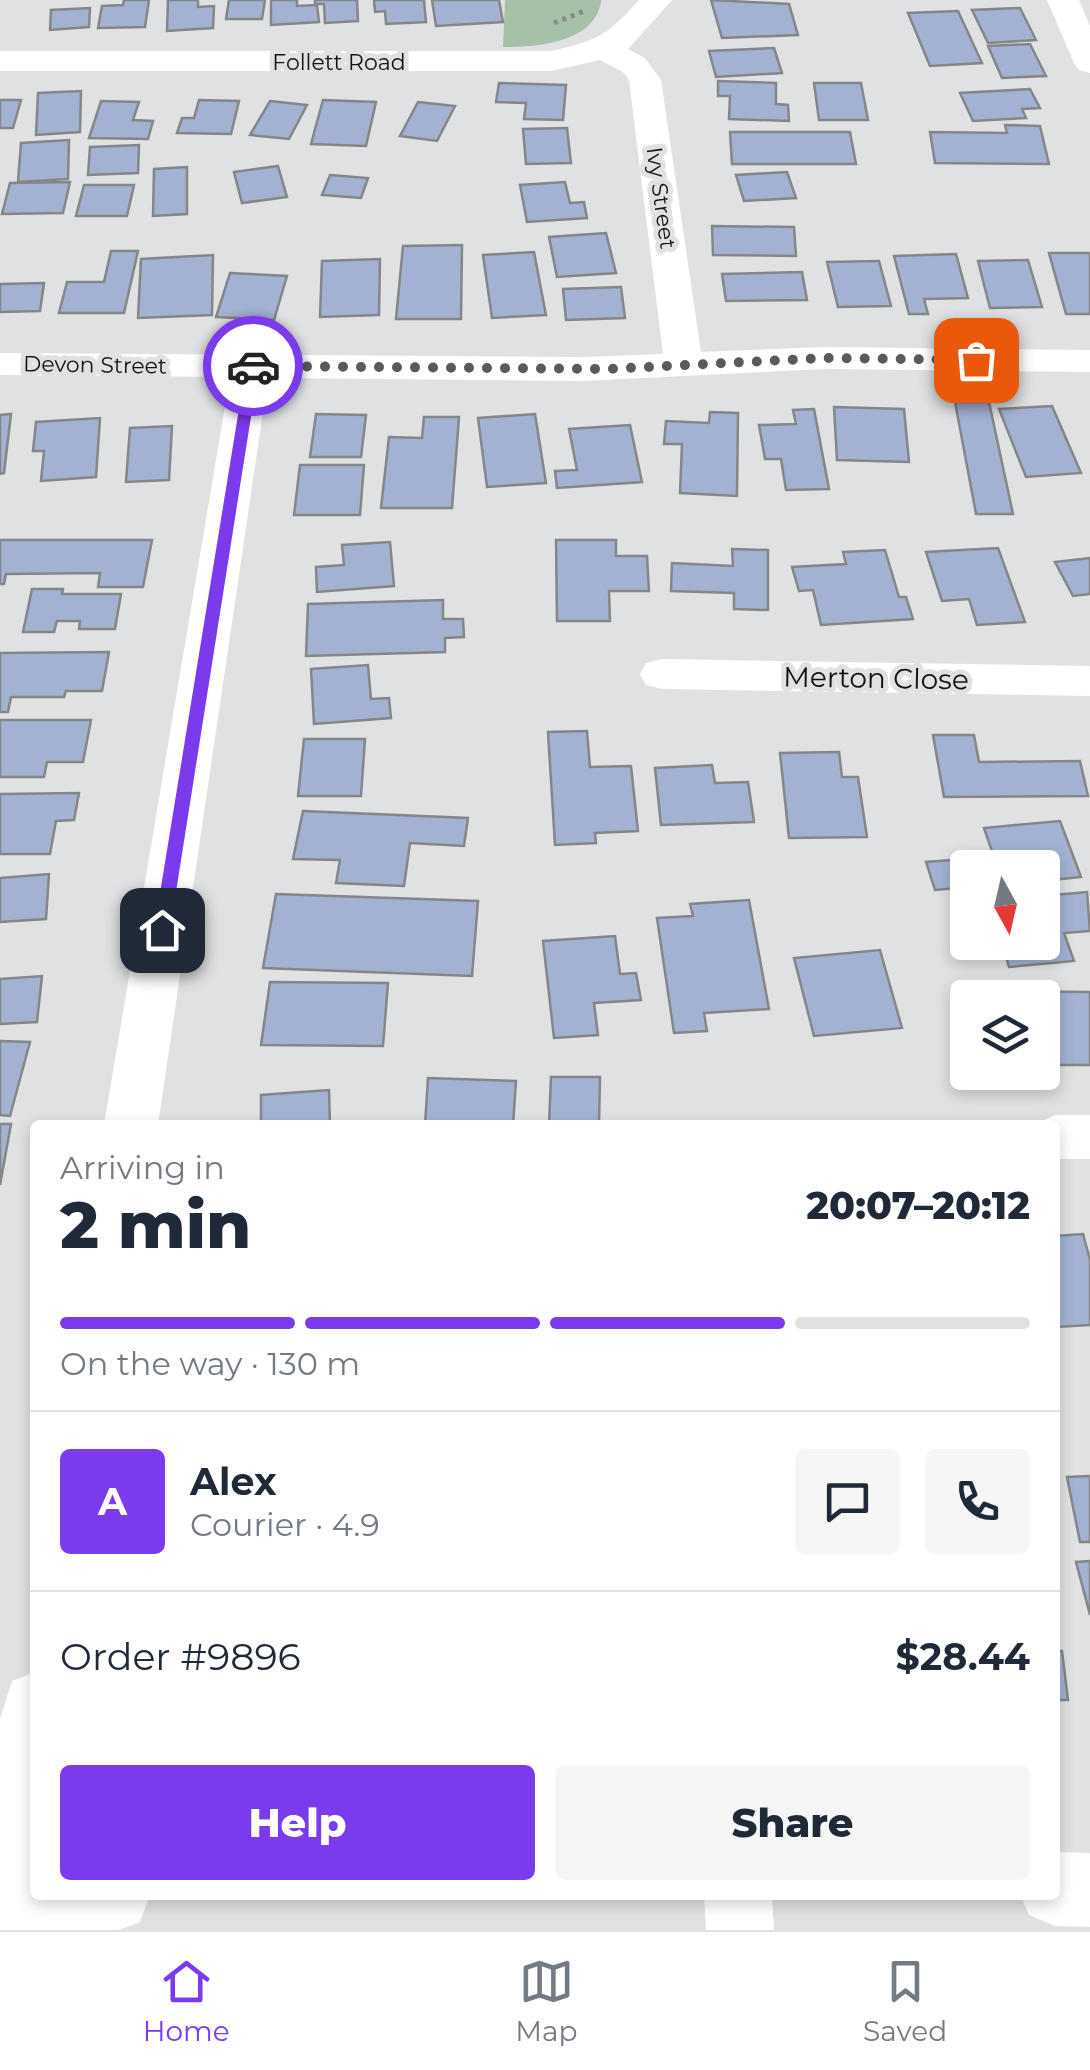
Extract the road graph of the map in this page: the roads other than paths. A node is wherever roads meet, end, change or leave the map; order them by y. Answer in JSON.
{"nodes":[{"id":1,"x":656,"y":0,"type":"edge"},
{"id":2,"x":1063,"y":0,"type":"edge"},
{"id":3,"x":604,"y":49,"type":"junction"},
{"id":4,"x":0,"y":61,"type":"edge"},
{"id":5,"x":1090,"y":64,"type":"edge"},
{"id":6,"x":1090,"y":361,"type":"edge"},
{"id":7,"x":0,"y":364,"type":"edge"},
{"id":8,"x":251,"y":366,"type":"junction"},
{"id":9,"x":684,"y":367,"type":"junction"},
{"id":10,"x":662,"y":674,"type":"dead end"},
{"id":11,"x":1090,"y":682,"type":"edge"},
{"id":12,"x":132,"y":1120,"type":"edge"},
{"id":13,"x":1060,"y":1137,"type":"edge"},
{"id":14,"x":1090,"y":1137,"type":"edge"},
{"id":15,"x":30,"y":1736,"type":"edge"},
{"id":16,"x":11,"y":1858,"type":"edge"},
{"id":17,"x":1060,"y":1889,"type":"edge"},
{"id":18,"x":1090,"y":1890,"type":"edge"},
{"id":19,"x":85,"y":1900,"type":"edge"},
{"id":20,"x":738,"y":1900,"type":"edge"},
{"id":21,"x":0,"y":1915,"type":"edge"},
{"id":22,"x":740,"y":1930,"type":"edge"}],
"edges":[{"from":1,"to":3,"type":"street","name":"Follett Road"},
{"from":2,"to":5,"type":"street"},
{"from":3,"to":4,"type":"street","name":"Follett Road"},
{"from":3,"to":9,"type":"street","name":"Ivy Street"},
{"from":6,"to":9,"type":"street","name":"Devon Street"},
{"from":7,"to":8,"type":"street","name":"Devon Street"},
{"from":8,"to":9,"type":"street","name":"Devon Street"},
{"from":8,"to":12,"type":"street"},
{"from":10,"to":11,"type":"street","name":"Merton Close"},
{"from":13,"to":14,"type":"street"},
{"from":15,"to":16,"type":"street"},
{"from":17,"to":18,"type":"main road"},
{"from":19,"to":21,"type":"main road"},
{"from":20,"to":22,"type":"street"}]}
